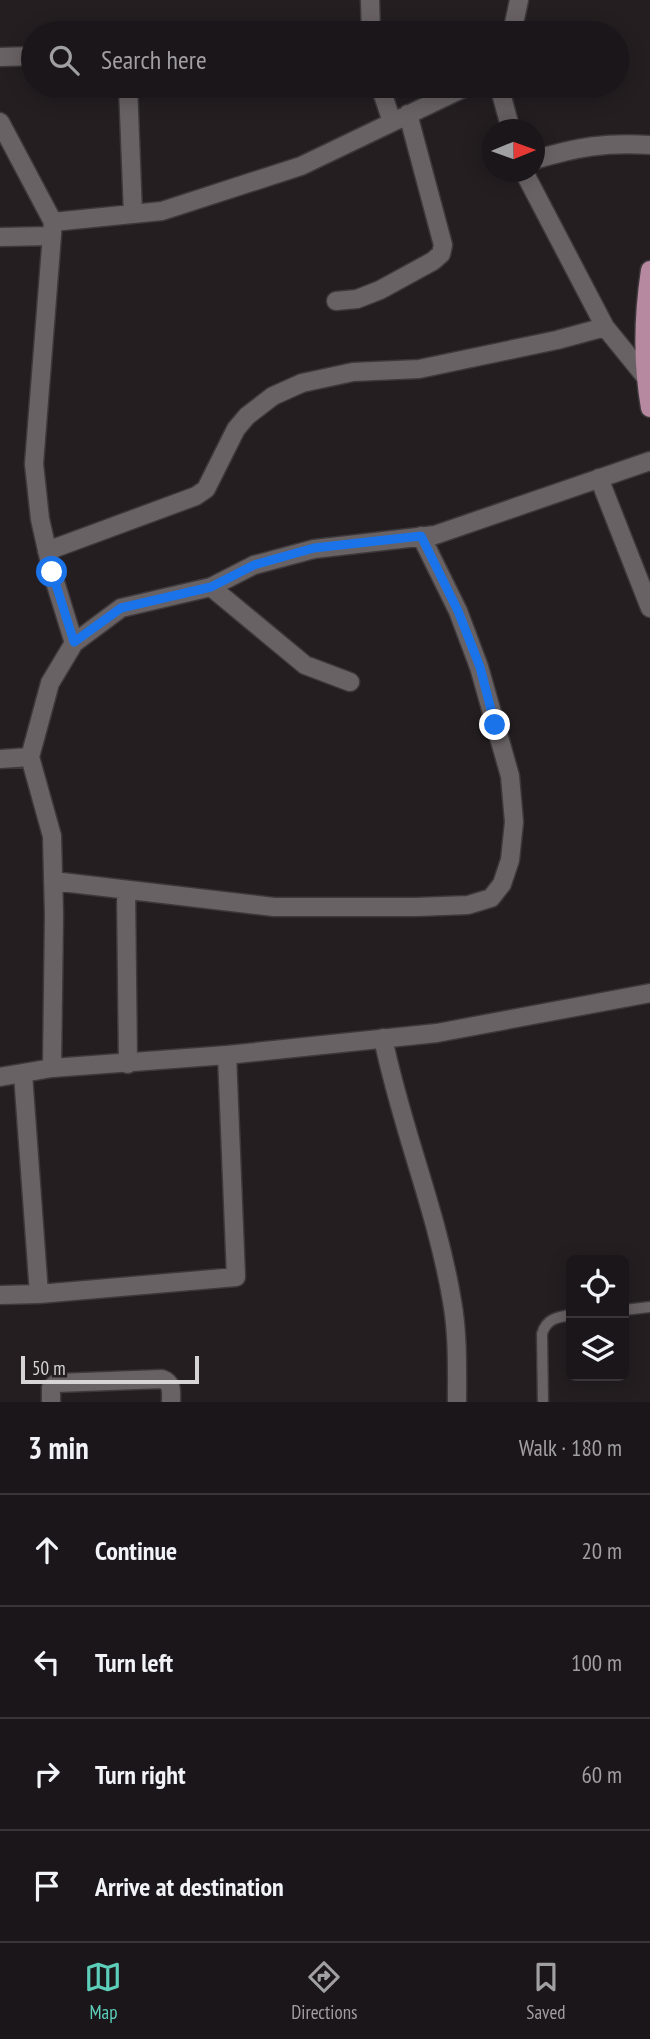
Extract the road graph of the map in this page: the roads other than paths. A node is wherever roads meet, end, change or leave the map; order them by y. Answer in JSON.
{"nodes":[{"id":1,"x":370,"y":0,"type":"edge"},
{"id":2,"x":519,"y":0,"type":"edge"},
{"id":3,"x":371,"y":21,"type":"edge"},
{"id":4,"x":515,"y":21,"type":"edge"},
{"id":5,"x":0,"y":57,"type":"edge"},
{"id":6,"x":21,"y":57,"type":"edge"},
{"id":7,"x":128,"y":98,"type":"edge"},
{"id":8,"x":388,"y":98,"type":"edge"},
{"id":9,"x":442,"y":98,"type":"edge"},
{"id":10,"x":502,"y":98,"type":"edge"},
{"id":11,"x":400,"y":118,"type":"junction"},
{"id":12,"x":508,"y":119,"type":"edge"},
{"id":13,"x":0,"y":122,"type":"edge"},
{"id":14,"x":650,"y":145,"type":"edge"},
{"id":15,"x":545,"y":157,"type":"edge"},
{"id":16,"x":529,"y":182,"type":"edge"},
{"id":17,"x":133,"y":214,"type":"junction"},
{"id":18,"x":53,"y":229,"type":"junction"},
{"id":19,"x":0,"y":237,"type":"edge"},
{"id":20,"x":650,"y":270,"type":"edge"},
{"id":21,"x":336,"y":302,"type":"dead end"},
{"id":22,"x":606,"y":327,"type":"junction"},
{"id":23,"x":645,"y":375,"type":"junction"},
{"id":24,"x":649,"y":405,"type":"edge"},
{"id":25,"x":650,"y":461,"type":"edge"},
{"id":26,"x":599,"y":478,"type":"junction"},
{"id":27,"x":421,"y":536,"type":"junction"},
{"id":28,"x":47,"y":551,"type":"junction"},
{"id":29,"x":211,"y":587,"type":"junction"},
{"id":30,"x":650,"y":608,"type":"edge"},
{"id":31,"x":74,"y":642,"type":"junction"},
{"id":32,"x":350,"y":682,"type":"dead end"},
{"id":33,"x":30,"y":757,"type":"junction"},
{"id":34,"x":0,"y":760,"type":"edge"},
{"id":35,"x":53,"y":881,"type":"junction"},
{"id":36,"x":126,"y":891,"type":"junction"},
{"id":37,"x":650,"y":993,"type":"edge"},
{"id":38,"x":383,"y":1038,"type":"junction"},
{"id":39,"x":227,"y":1055,"type":"junction"},
{"id":40,"x":128,"y":1064,"type":"junction"},
{"id":41,"x":52,"y":1068,"type":"junction"},
{"id":42,"x":23,"y":1074,"type":"junction"},
{"id":43,"x":0,"y":1077,"type":"edge"},
{"id":44,"x":39,"y":1294,"type":"junction"},
{"id":45,"x":0,"y":1295,"type":"edge"},
{"id":46,"x":650,"y":1307,"type":"edge"},
{"id":47,"x":629,"y":1309,"type":"edge"},
{"id":48,"x":566,"y":1316,"type":"edge"},
{"id":49,"x":51,"y":1402,"type":"edge"},
{"id":50,"x":171,"y":1402,"type":"edge"},
{"id":51,"x":457,"y":1402,"type":"edge"},
{"id":52,"x":543,"y":1402,"type":"edge"}],
"edges":[{"from":1,"to":3,"type":"street"},
{"from":2,"to":4,"type":"street"},
{"from":5,"to":6,"type":"street"},
{"from":7,"to":17,"type":"street"},
{"from":8,"to":11,"type":"street"},
{"from":9,"to":11,"type":"street"},
{"from":10,"to":12,"type":"street"},
{"from":11,"to":17,"type":"street"},
{"from":11,"to":21,"type":"street"},
{"from":13,"to":18,"type":"street"},
{"from":14,"to":15,"type":"street"},
{"from":16,"to":22,"type":"street"},
{"from":17,"to":18,"type":"street"},
{"from":18,"to":19,"type":"street"},
{"from":18,"to":28,"type":"street"},
{"from":20,"to":23,"type":"main road"},
{"from":22,"to":23,"type":"street"},
{"from":22,"to":28,"type":"street"},
{"from":23,"to":24,"type":"main road"},
{"from":25,"to":26,"type":"street"},
{"from":26,"to":27,"type":"street"},
{"from":26,"to":30,"type":"street"},
{"from":27,"to":29,"type":"street"},
{"from":27,"to":36,"type":"street"},
{"from":28,"to":31,"type":"street"},
{"from":29,"to":31,"type":"street"},
{"from":29,"to":32,"type":"street"},
{"from":31,"to":33,"type":"street"},
{"from":33,"to":34,"type":"street"},
{"from":33,"to":35,"type":"street"},
{"from":35,"to":36,"type":"street"},
{"from":35,"to":41,"type":"street"},
{"from":36,"to":40,"type":"street"},
{"from":37,"to":38,"type":"street"},
{"from":38,"to":39,"type":"street"},
{"from":38,"to":51,"type":"street"},
{"from":39,"to":40,"type":"street"},
{"from":39,"to":44,"type":"street"},
{"from":40,"to":41,"type":"street"},
{"from":41,"to":42,"type":"street"},
{"from":42,"to":43,"type":"street"},
{"from":42,"to":44,"type":"street"},
{"from":44,"to":45,"type":"street"},
{"from":46,"to":47,"type":"lane"},
{"from":48,"to":52,"type":"lane"},
{"from":49,"to":50,"type":"street"}]}
